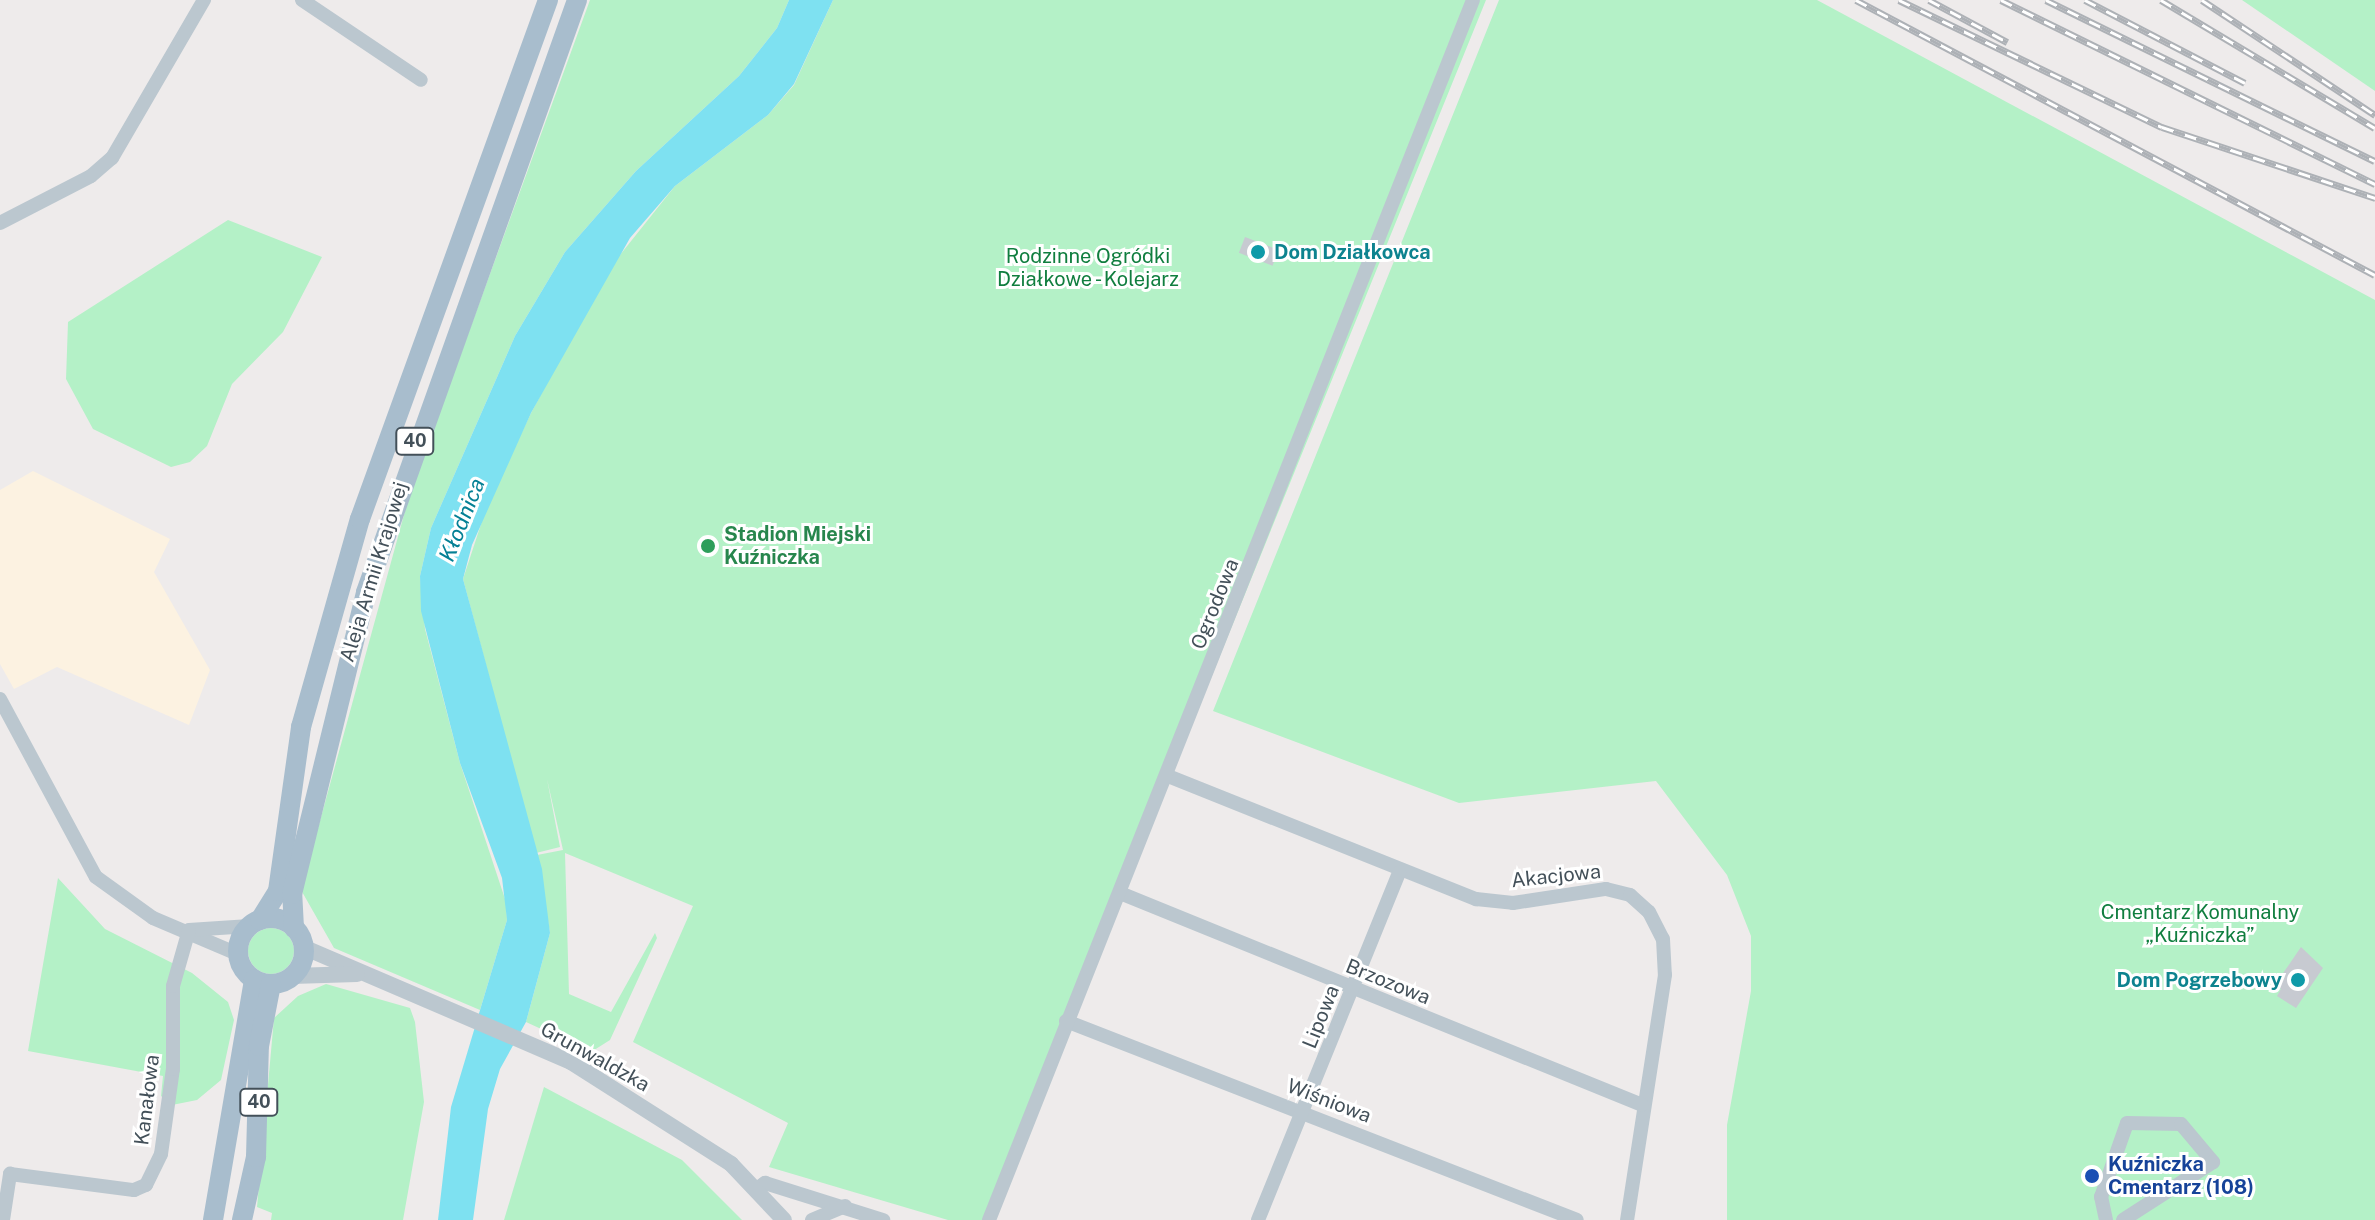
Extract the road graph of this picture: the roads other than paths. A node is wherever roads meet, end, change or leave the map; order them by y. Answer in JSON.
{"nodes":[{"id":1,"x":204,"y":0,"type":"edge"},
{"id":2,"x":302,"y":0,"type":"edge"},
{"id":3,"x":548,"y":0,"type":"edge"},
{"id":4,"x":577,"y":0,"type":"edge"},
{"id":5,"x":1473,"y":0,"type":"edge"},
{"id":6,"x":421,"y":80,"type":"dead end"},
{"id":7,"x":0,"y":223,"type":"edge"},
{"id":8,"x":0,"y":699,"type":"edge"},
{"id":9,"x":1168,"y":776,"type":"junction"},
{"id":10,"x":1399,"y":872,"type":"junction"},
{"id":11,"x":1120,"y":893,"type":"junction"},
{"id":12,"x":255,"y":923,"type":"junction"},
{"id":13,"x":294,"y":928,"type":"junction"},
{"id":14,"x":189,"y":930,"type":"junction"},
{"id":15,"x":303,"y":947,"type":"junction"},
{"id":16,"x":238,"y":954,"type":"junction"},
{"id":17,"x":358,"y":974,"type":"junction"},
{"id":18,"x":292,"y":976,"type":"junction"},
{"id":19,"x":263,"y":982,"type":"junction"},
{"id":20,"x":1354,"y":990,"type":"junction"},
{"id":21,"x":1066,"y":1021,"type":"junction"},
{"id":22,"x":1642,"y":1105,"type":"junction"},
{"id":23,"x":1304,"y":1112,"type":"junction"},
{"id":24,"x":758,"y":1188,"type":"junction"},
{"id":25,"x":845,"y":1206,"type":"junction"},
{"id":26,"x":873,"y":1218,"type":"edge"},
{"id":27,"x":3,"y":1220,"type":"edge"},
{"id":28,"x":213,"y":1220,"type":"edge"},
{"id":29,"x":242,"y":1220,"type":"edge"},
{"id":30,"x":784,"y":1220,"type":"edge"},
{"id":31,"x":812,"y":1220,"type":"edge"},
{"id":32,"x":989,"y":1220,"type":"edge"},
{"id":33,"x":1258,"y":1220,"type":"edge"},
{"id":34,"x":1577,"y":1220,"type":"edge"},
{"id":35,"x":1627,"y":1220,"type":"edge"},
{"id":36,"x":2106,"y":1220,"type":"edge"},
{"id":37,"x":2123,"y":1220,"type":"edge"}],
"edges":[{"from":1,"to":7,"type":"street"},
{"from":2,"to":6,"type":"street"},
{"from":3,"to":12,"type":"main road","name":"Aleja Armii Krajowej","number":"40"},
{"from":4,"to":13,"type":"main road","name":"Aleja Armii Krajowej","number":"40"},
{"from":5,"to":9,"type":"street","name":"Ogrodowa"},
{"from":8,"to":14,"type":"street"},
{"from":9,"to":10,"type":"street","name":"Akacjowa"},
{"from":9,"to":11,"type":"street","name":"Ogrodowa"},
{"from":10,"to":20,"type":"street","name":"Lipowa"},
{"from":10,"to":22,"type":"street","name":"Akacjowa"},
{"from":11,"to":20,"type":"street","name":"Brzozowa"},
{"from":11,"to":21,"type":"street","name":"Ogrodowa"},
{"from":12,"to":13,"type":"main road"},
{"from":12,"to":14,"type":"street"},
{"from":12,"to":16,"type":"main road","name":"Aleja Armii Krajowej","number":"40"},
{"from":13,"to":15,"type":"main road","name":"Aleja Armii Krajowej","number":"40"},
{"from":14,"to":16,"type":"street"},
{"from":14,"to":27,"type":"street","name":"Kanałowa"},
{"from":15,"to":17,"type":"street","name":"Grunwaldzka"},
{"from":15,"to":18,"type":"main road"},
{"from":16,"to":19,"type":"main road"},
{"from":17,"to":18,"type":"street","name":"Grunwaldzka"},
{"from":17,"to":24,"type":"street","name":"Grunwaldzka"},
{"from":18,"to":19,"type":"main road"},
{"from":19,"to":28,"type":"main road","number":"40"},
{"from":19,"to":29,"type":"main road","number":"40"},
{"from":20,"to":22,"type":"street","name":"Brzozowa"},
{"from":20,"to":23,"type":"street","name":"Lipowa"},
{"from":21,"to":23,"type":"street","name":"Wiśniowa"},
{"from":21,"to":32,"type":"street","name":"Ogrodowa"},
{"from":22,"to":35,"type":"street","name":"Akacjowa"},
{"from":23,"to":33,"type":"street","name":"Lipowa"},
{"from":23,"to":34,"type":"street","name":"Wiśniowa"},
{"from":24,"to":25,"type":"street"},
{"from":24,"to":30,"type":"street","name":"Grunwaldzka"},
{"from":25,"to":26,"type":"street"},
{"from":25,"to":31,"type":"street"},
{"from":36,"to":37,"type":"street"}]}
